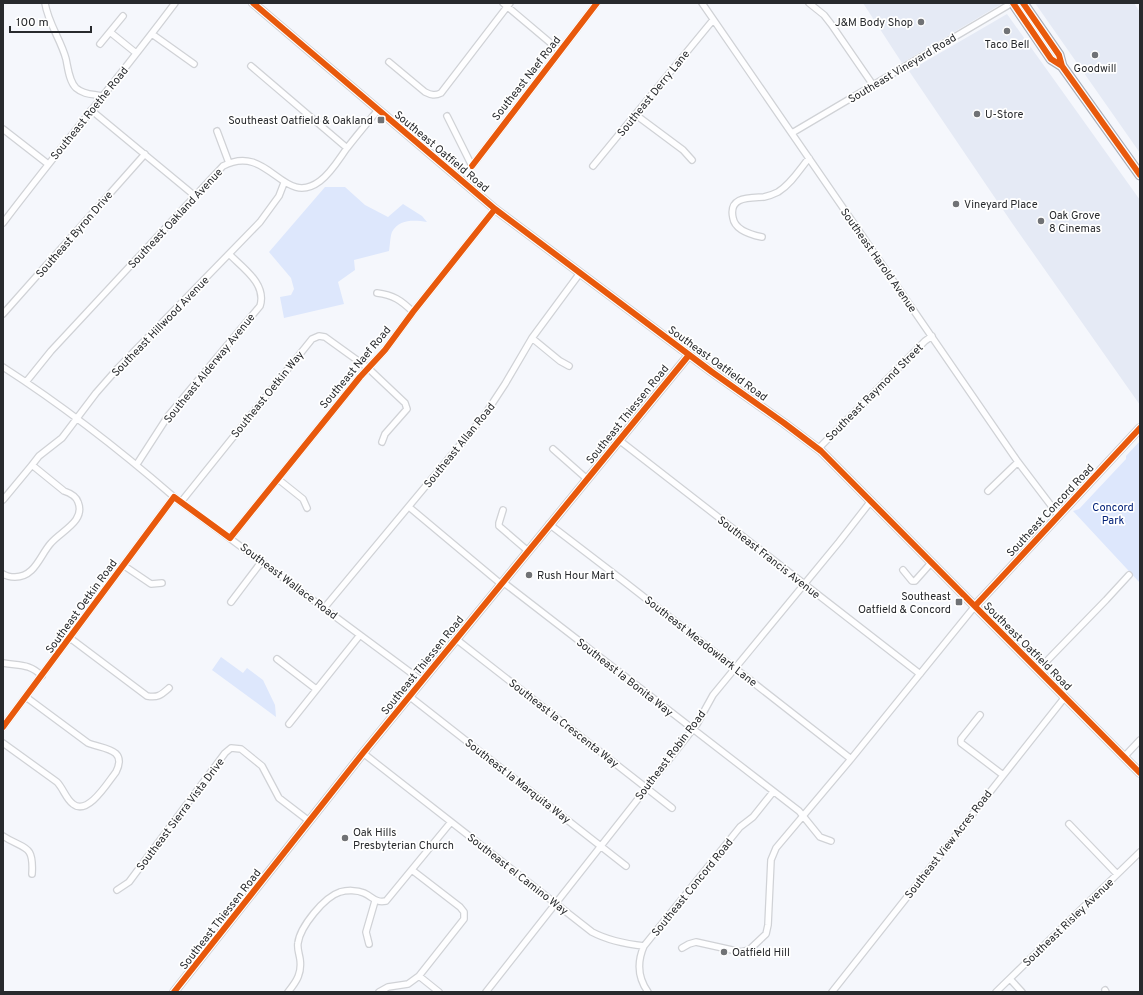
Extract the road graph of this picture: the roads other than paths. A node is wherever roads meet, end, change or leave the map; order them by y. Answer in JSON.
{"nodes":[{"id":1,"x":45,"y":3,"type":"edge"},
{"id":2,"x":175,"y":3,"type":"edge"},
{"id":3,"x":253,"y":3,"type":"edge"},
{"id":4,"x":597,"y":3,"type":"edge"},
{"id":5,"x":702,"y":3,"type":"edge"},
{"id":6,"x":809,"y":3,"type":"edge"},
{"id":7,"x":1012,"y":3,"type":"edge"},
{"id":8,"x":1023,"y":3,"type":"edge"},
{"id":9,"x":507,"y":4,"type":"edge"},
{"id":10,"x":122,"y":16,"type":"dead end"},
{"id":11,"x":713,"y":20,"type":"junction"},
{"id":12,"x":110,"y":32,"type":"junction"},
{"id":13,"x":152,"y":34,"type":"junction"},
{"id":14,"x":100,"y":44,"type":"dead end"},
{"id":15,"x":560,"y":51,"type":"junction"},
{"id":16,"x":136,"y":53,"type":"junction"},
{"id":17,"x":390,"y":62,"type":"dead end"},
{"id":18,"x":194,"y":64,"type":"dead end"},
{"id":19,"x":251,"y":66,"type":"dead end"},
{"id":20,"x":1062,"y":66,"type":"junction"},
{"id":21,"x":873,"y":85,"type":"junction"},
{"id":22,"x":102,"y":96,"type":"junction"},
{"id":23,"x":91,"y":110,"type":"junction"},
{"id":24,"x":378,"y":110,"type":"junction"},
{"id":25,"x":636,"y":115,"type":"junction"},
{"id":26,"x":446,"y":116,"type":"dead end"},
{"id":27,"x":3,"y":129,"type":"edge"},
{"id":28,"x":217,"y":131,"type":"dead end"},
{"id":29,"x":792,"y":133,"type":"junction"},
{"id":30,"x":347,"y":148,"type":"junction"},
{"id":31,"x":145,"y":154,"type":"junction"},
{"id":32,"x":809,"y":158,"type":"junction"},
{"id":33,"x":692,"y":160,"type":"dead end"},
{"id":34,"x":229,"y":163,"type":"junction"},
{"id":35,"x":48,"y":164,"type":"junction"},
{"id":36,"x":593,"y":166,"type":"dead end"},
{"id":37,"x":1140,"y":175,"type":"edge"},
{"id":38,"x":284,"y":182,"type":"junction"},
{"id":39,"x":195,"y":196,"type":"junction"},
{"id":40,"x":495,"y":209,"type":"junction"},
{"id":41,"x":3,"y":223,"type":"edge"},
{"id":42,"x":762,"y":237,"type":"dead end"},
{"id":43,"x":229,"y":254,"type":"junction"},
{"id":44,"x":580,"y":273,"type":"junction"},
{"id":45,"x":377,"y":293,"type":"dead end"},
{"id":46,"x":413,"y":312,"type":"junction"},
{"id":47,"x":3,"y":314,"type":"edge"},
{"id":48,"x":932,"y":336,"type":"junction"},
{"id":49,"x":532,"y":338,"type":"junction"},
{"id":50,"x":689,"y":354,"type":"junction"},
{"id":51,"x":569,"y":366,"type":"dead end"},
{"id":52,"x":3,"y":367,"type":"edge"},
{"id":53,"x":368,"y":368,"type":"junction"},
{"id":54,"x":26,"y":382,"type":"junction"},
{"id":55,"x":76,"y":419,"type":"junction"},
{"id":56,"x":1140,"y":428,"type":"edge"},
{"id":57,"x":619,"y":440,"type":"junction"},
{"id":58,"x":382,"y":442,"type":"dead end"},
{"id":59,"x":818,"y":449,"type":"junction"},
{"id":60,"x":553,"y":450,"type":"dead end"},
{"id":61,"x":1018,"y":462,"type":"junction"},
{"id":62,"x":137,"y":464,"type":"junction"},
{"id":63,"x":32,"y":465,"type":"junction"},
{"id":64,"x":278,"y":479,"type":"junction"},
{"id":65,"x":587,"y":479,"type":"junction"},
{"id":66,"x":988,"y":492,"type":"dead end"},
{"id":67,"x":174,"y":497,"type":"junction"},
{"id":68,"x":3,"y":500,"type":"edge"},
{"id":69,"x":871,"y":501,"type":"junction"},
{"id":70,"x":181,"y":502,"type":"junction"},
{"id":71,"x":409,"y":507,"type":"junction"},
{"id":72,"x":306,"y":508,"type":"dead end"},
{"id":73,"x":503,"y":510,"type":"dead end"},
{"id":74,"x":1059,"y":516,"type":"junction"},
{"id":75,"x":550,"y":524,"type":"junction"},
{"id":76,"x":230,"y":538,"type":"junction"},
{"id":77,"x":528,"y":551,"type":"junction"},
{"id":78,"x":262,"y":561,"type":"junction"},
{"id":79,"x":931,"y":563,"type":"junction"},
{"id":80,"x":123,"y":565,"type":"junction"},
{"id":81,"x":903,"y":570,"type":"dead end"},
{"id":82,"x":3,"y":574,"type":"edge"},
{"id":83,"x":1129,"y":575,"type":"dead end"},
{"id":84,"x":162,"y":583,"type":"dead end"},
{"id":85,"x":502,"y":583,"type":"junction"},
{"id":86,"x":803,"y":584,"type":"junction"},
{"id":87,"x":231,"y":602,"type":"dead end"},
{"id":88,"x":975,"y":606,"type":"junction"},
{"id":89,"x":325,"y":607,"type":"junction"},
{"id":90,"x":360,"y":635,"type":"junction"},
{"id":91,"x":70,"y":638,"type":"junction"},
{"id":92,"x":456,"y":639,"type":"junction"},
{"id":93,"x":277,"y":659,"type":"dead end"},
{"id":94,"x":3,"y":663,"type":"edge"},
{"id":95,"x":735,"y":668,"type":"junction"},
{"id":96,"x":1038,"y":670,"type":"junction"},
{"id":97,"x":920,"y":674,"type":"junction"},
{"id":98,"x":42,"y":676,"type":"junction"},
{"id":99,"x":422,"y":681,"type":"junction"},
{"id":100,"x":168,"y":688,"type":"dead end"},
{"id":101,"x":316,"y":689,"type":"junction"},
{"id":102,"x":409,"y":696,"type":"junction"},
{"id":103,"x":26,"y":697,"type":"junction"},
{"id":104,"x":1065,"y":697,"type":"junction"},
{"id":105,"x":980,"y":715,"type":"dead end"},
{"id":106,"x":289,"y":724,"type":"dead end"},
{"id":107,"x":3,"y":727,"type":"edge"},
{"id":108,"x":693,"y":729,"type":"junction"},
{"id":109,"x":1140,"y":740,"type":"edge"},
{"id":110,"x":3,"y":743,"type":"edge"},
{"id":111,"x":363,"y":753,"type":"junction"},
{"id":112,"x":1124,"y":757,"type":"junction"},
{"id":113,"x":851,"y":760,"type":"junction"},
{"id":114,"x":1140,"y":773,"type":"edge"},
{"id":115,"x":1003,"y":775,"type":"junction"},
{"id":116,"x":646,"y":788,"type":"junction"},
{"id":117,"x":773,"y":792,"type":"junction"},
{"id":118,"x":672,"y":808,"type":"dead end"},
{"id":119,"x":803,"y":816,"type":"junction"},
{"id":120,"x":309,"y":821,"type":"junction"},
{"id":121,"x":451,"y":822,"type":"junction"},
{"id":122,"x":1069,"y":824,"type":"dead end"},
{"id":123,"x":3,"y":836,"type":"edge"},
{"id":124,"x":831,"y":841,"type":"dead end"},
{"id":125,"x":601,"y":847,"type":"junction"},
{"id":126,"x":1140,"y":852,"type":"edge"},
{"id":127,"x":626,"y":866,"type":"dead end"},
{"id":128,"x":412,"y":870,"type":"junction"},
{"id":129,"x":32,"y":874,"type":"dead end"},
{"id":130,"x":1117,"y":874,"type":"junction"},
{"id":131,"x":118,"y":890,"type":"dead end"},
{"id":132,"x":374,"y":901,"type":"junction"},
{"id":133,"x":555,"y":903,"type":"junction"},
{"id":134,"x":369,"y":944,"type":"dead end"},
{"id":135,"x":644,"y":946,"type":"junction"},
{"id":136,"x":682,"y":948,"type":"dead end"},
{"id":137,"x":419,"y":976,"type":"junction"},
{"id":138,"x":1010,"y":979,"type":"junction"},
{"id":139,"x":174,"y":992,"type":"edge"},
{"id":140,"x":288,"y":992,"type":"edge"},
{"id":141,"x":379,"y":992,"type":"edge"},
{"id":142,"x":440,"y":992,"type":"edge"},
{"id":143,"x":486,"y":992,"type":"edge"},
{"id":144,"x":648,"y":992,"type":"edge"},
{"id":145,"x":832,"y":992,"type":"edge"},
{"id":146,"x":996,"y":992,"type":"edge"},
{"id":147,"x":1022,"y":992,"type":"edge"}],
"edges":[{"from":1,"to":22,"type":"street"},
{"from":2,"to":13,"type":"street","name":"Southeast Roethe Road"},
{"from":3,"to":24,"type":"main road","name":"Southeast Oatfield Road"},
{"from":4,"to":15,"type":"street","name":"Southeast Naef Road"},
{"from":5,"to":11,"type":"street","name":"Southeast Harold Avenue"},
{"from":6,"to":21,"type":"street"},
{"from":7,"to":20,"type":"main road"},
{"from":7,"to":21,"type":"street","name":"Southeast Vineyard Road"},
{"from":8,"to":20,"type":"main road"},
{"from":9,"to":15,"type":"street"},
{"from":9,"to":17,"type":"street"},
{"from":10,"to":12,"type":"street"},
{"from":11,"to":25,"type":"street","name":"Southeast Derry Lane"},
{"from":11,"to":29,"type":"street","name":"Southeast Harold Avenue"},
{"from":12,"to":14,"type":"street"},
{"from":12,"to":16,"type":"street"},
{"from":13,"to":16,"type":"street","name":"Southeast Roethe Road"},
{"from":13,"to":18,"type":"street"},
{"from":15,"to":26,"type":"street","name":"Southeast Naef Road"},
{"from":16,"to":22,"type":"street","name":"Southeast Roethe Road"},
{"from":19,"to":30,"type":"street"},
{"from":20,"to":37,"type":"main road"},
{"from":21,"to":29,"type":"street","name":"Southeast Vineyard Road"},
{"from":22,"to":23,"type":"street","name":"Southeast Roethe Road"},
{"from":23,"to":31,"type":"street"},
{"from":23,"to":35,"type":"street","name":"Southeast Roethe Road"},
{"from":24,"to":30,"type":"street","name":"Southeast Oakland Avenue"},
{"from":24,"to":40,"type":"main road","name":"Southeast Oatfield Road"},
{"from":25,"to":33,"type":"street"},
{"from":25,"to":36,"type":"street","name":"Southeast Derry Lane"},
{"from":27,"to":35,"type":"street"},
{"from":28,"to":34,"type":"street"},
{"from":29,"to":32,"type":"street","name":"Southeast Harold Avenue"},
{"from":30,"to":38,"type":"street","name":"Southeast Oakland Avenue"},
{"from":31,"to":39,"type":"street"},
{"from":31,"to":47,"type":"street","name":"Southeast Byron Drive"},
{"from":32,"to":42,"type":"street"},
{"from":32,"to":48,"type":"street","name":"Southeast Harold Avenue"},
{"from":34,"to":38,"type":"street","name":"Southeast Oakland Avenue"},
{"from":34,"to":39,"type":"street","name":"Southeast Oakland Avenue"},
{"from":35,"to":41,"type":"street","name":"Southeast Roethe Road"},
{"from":38,"to":43,"type":"street","name":"Southeast Hillwood Avenue"},
{"from":39,"to":54,"type":"street","name":"Southeast Oakland Avenue"},
{"from":40,"to":44,"type":"main road","name":"Southeast Oatfield Road"},
{"from":40,"to":46,"type":"street","name":"Southeast Naef Road"},
{"from":43,"to":55,"type":"street","name":"Southeast Hillwood Avenue"},
{"from":43,"to":62,"type":"street","name":"Southeast Alderway Avenue"},
{"from":44,"to":49,"type":"street","name":"Southeast Allan Road"},
{"from":44,"to":50,"type":"main road","name":"Southeast Oatfield Road"},
{"from":45,"to":46,"type":"street"},
{"from":46,"to":53,"type":"street","name":"Southeast Naef Road"},
{"from":48,"to":59,"type":"street","name":"Southeast Raymond Street"},
{"from":48,"to":61,"type":"street","name":"Southeast Harold Avenue"},
{"from":49,"to":51,"type":"street"},
{"from":49,"to":71,"type":"street","name":"Southeast Allan Road"},
{"from":50,"to":57,"type":"main road","name":"Southeast Thiessen Road"},
{"from":50,"to":59,"type":"main road","name":"Southeast Oatfield Road"},
{"from":52,"to":54,"type":"street","name":"Southeast Wallace Road"},
{"from":53,"to":58,"type":"street","name":"Southeast Oetkin Way"},
{"from":53,"to":64,"type":"street","name":"Southeast Naef Road"},
{"from":53,"to":70,"type":"street","name":"Southeast Oetkin Way"},
{"from":54,"to":55,"type":"street","name":"Southeast Wallace Road"},
{"from":55,"to":62,"type":"street","name":"Southeast Wallace Road"},
{"from":55,"to":63,"type":"street","name":"Southeast Hillwood Avenue"},
{"from":56,"to":74,"type":"main road","name":"Southeast Concord Road"},
{"from":57,"to":65,"type":"main road","name":"Southeast Thiessen Road"},
{"from":57,"to":86,"type":"street","name":"Southeast Francis Avenue"},
{"from":59,"to":69,"type":"main road","name":"Southeast Oatfield Road"},
{"from":60,"to":65,"type":"street"},
{"from":61,"to":66,"type":"street"},
{"from":61,"to":74,"type":"street","name":"Southeast Harold Avenue"},
{"from":62,"to":67,"type":"street","name":"Southeast Wallace Road"},
{"from":63,"to":68,"type":"street","name":"Southeast Hillwood Avenue"},
{"from":63,"to":82,"type":"street"},
{"from":64,"to":72,"type":"street"},
{"from":64,"to":76,"type":"street","name":"Southeast Naef Road"},
{"from":65,"to":75,"type":"main road","name":"Southeast Thiessen Road"},
{"from":67,"to":70,"type":"street","name":"Southeast Wallace Road"},
{"from":67,"to":80,"type":"street","name":"Southeast Oetkin Road"},
{"from":69,"to":79,"type":"main road","name":"Southeast Oatfield Road"},
{"from":69,"to":86,"type":"street","name":"Southeast Robin Road"},
{"from":70,"to":76,"type":"street","name":"Southeast Wallace Road"},
{"from":71,"to":85,"type":"street","name":"Southeast la Bonita Way"},
{"from":71,"to":89,"type":"street","name":"Southeast Allan Road"},
{"from":73,"to":77,"type":"street"},
{"from":74,"to":88,"type":"main road","name":"Southeast Concord Road"},
{"from":75,"to":77,"type":"main road","name":"Southeast Thiessen Road"},
{"from":75,"to":95,"type":"street","name":"Southeast Meadowlark Lane"},
{"from":76,"to":78,"type":"street","name":"Southeast Wallace Road"},
{"from":77,"to":85,"type":"main road","name":"Southeast Thiessen Road"},
{"from":78,"to":87,"type":"street"},
{"from":78,"to":89,"type":"street","name":"Southeast Wallace Road"},
{"from":79,"to":81,"type":"street"},
{"from":79,"to":88,"type":"main road","name":"Southeast Oatfield Road"},
{"from":80,"to":84,"type":"street"},
{"from":80,"to":91,"type":"street","name":"Southeast Oetkin Road"},
{"from":83,"to":96,"type":"street"},
{"from":85,"to":92,"type":"main road","name":"Southeast Thiessen Road"},
{"from":85,"to":108,"type":"street","name":"Southeast la Bonita Way"},
{"from":86,"to":95,"type":"street","name":"Southeast Robin Road"},
{"from":86,"to":97,"type":"street","name":"Southeast Francis Avenue"},
{"from":88,"to":96,"type":"main road","name":"Southeast Oatfield Road"},
{"from":88,"to":97,"type":"street","name":"Southeast Concord Road"},
{"from":89,"to":90,"type":"street","name":"Southeast Wallace Road"},
{"from":90,"to":99,"type":"street","name":"Southeast Wallace Road"},
{"from":90,"to":101,"type":"street"},
{"from":91,"to":98,"type":"street","name":"Southeast Oetkin Road"},
{"from":91,"to":100,"type":"street"},
{"from":92,"to":99,"type":"main road","name":"Southeast Thiessen Road"},
{"from":92,"to":116,"type":"street","name":"Southeast la Crescenta Way"},
{"from":93,"to":101,"type":"street"},
{"from":94,"to":98,"type":"street"},
{"from":95,"to":108,"type":"street","name":"Southeast Robin Road"},
{"from":95,"to":113,"type":"street","name":"Southeast Meadowlark Lane"},
{"from":96,"to":104,"type":"main road","name":"Southeast Oatfield Road"},
{"from":97,"to":113,"type":"street","name":"Southeast Concord Road"},
{"from":98,"to":103,"type":"street","name":"Southeast Oetkin Road"},
{"from":99,"to":102,"type":"main road","name":"Southeast Thiessen Road"},
{"from":101,"to":106,"type":"street"},
{"from":102,"to":111,"type":"main road","name":"Southeast Thiessen Road"},
{"from":102,"to":125,"type":"street","name":"Southeast la Marquita Way"},
{"from":103,"to":107,"type":"street","name":"Southeast Oetkin Road"},
{"from":103,"to":110,"type":"street"},
{"from":104,"to":112,"type":"main road","name":"Southeast Oatfield Road"},
{"from":104,"to":115,"type":"street","name":"Southeast View Acres Road"},
{"from":105,"to":115,"type":"street"},
{"from":108,"to":116,"type":"street","name":"Southeast Robin Road"},
{"from":108,"to":117,"type":"street","name":"Southeast la Bonita Way"},
{"from":109,"to":112,"type":"street"},
{"from":111,"to":120,"type":"main road","name":"Southeast Thiessen Road"},
{"from":111,"to":121,"type":"street","name":"Southeast el Camino Way"},
{"from":112,"to":114,"type":"main road","name":"Southeast Oatfield Road"},
{"from":113,"to":119,"type":"street","name":"Southeast Concord Road"},
{"from":115,"to":145,"type":"street","name":"Southeast View Acres Road"},
{"from":116,"to":118,"type":"street","name":"Southeast la Crescenta Way"},
{"from":116,"to":125,"type":"street","name":"Southeast Robin Road"},
{"from":117,"to":119,"type":"street","name":"Southeast la Bonita Way"},
{"from":117,"to":135,"type":"street","name":"Southeast Concord Road"},
{"from":119,"to":124,"type":"street","name":"Southeast la Bonita Way"},
{"from":119,"to":136,"type":"street","name":"Southeast Concord Road"},
{"from":120,"to":131,"type":"street","name":"Southeast Sierra Vista Drive"},
{"from":120,"to":139,"type":"main road","name":"Southeast Thiessen Road"},
{"from":121,"to":128,"type":"street"},
{"from":121,"to":133,"type":"street","name":"Southeast el Camino Way"},
{"from":122,"to":130,"type":"street"},
{"from":123,"to":129,"type":"street"},
{"from":125,"to":127,"type":"street","name":"Southeast la Marquita Way"},
{"from":125,"to":133,"type":"street","name":"Southeast Robin Road"},
{"from":126,"to":130,"type":"street","name":"Southeast Risley Avenue"},
{"from":128,"to":132,"type":"street"},
{"from":128,"to":137,"type":"street"},
{"from":130,"to":138,"type":"street","name":"Southeast Risley Avenue"},
{"from":132,"to":134,"type":"street"},
{"from":132,"to":140,"type":"street"},
{"from":133,"to":135,"type":"street","name":"Southeast el Camino Way"},
{"from":133,"to":143,"type":"street","name":"Southeast Robin Road"},
{"from":135,"to":144,"type":"street","name":"Southeast Concord Road"},
{"from":137,"to":141,"type":"street"},
{"from":137,"to":142,"type":"street"},
{"from":138,"to":146,"type":"street","name":"Southeast Risley Avenue"},
{"from":138,"to":147,"type":"street"}]}
